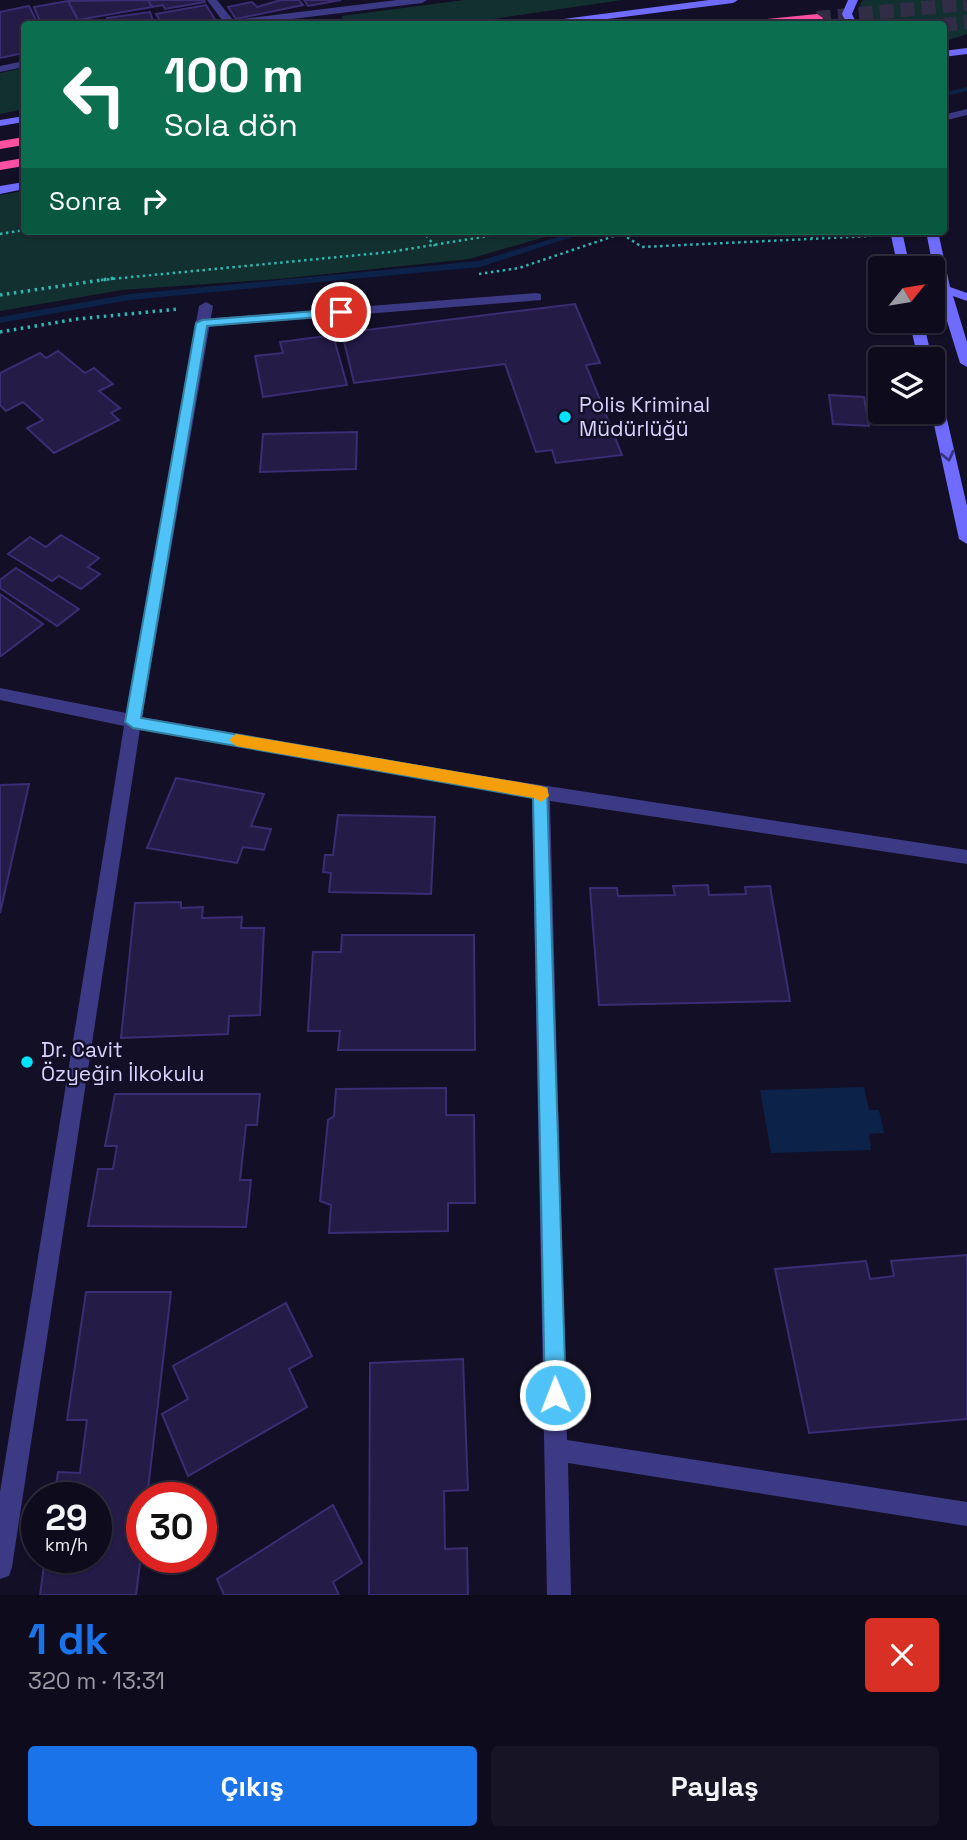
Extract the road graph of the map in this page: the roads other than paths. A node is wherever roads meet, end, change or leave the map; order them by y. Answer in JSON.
{"nodes":[{"id":1,"x":212,"y":0,"type":"edge"},
{"id":2,"x":422,"y":0,"type":"edge"},
{"id":3,"x":696,"y":0,"type":"edge"},
{"id":4,"x":733,"y":0,"type":"edge"},
{"id":5,"x":853,"y":0,"type":"edge"},
{"id":6,"x":673,"y":5,"type":"junction"},
{"id":7,"x":817,"y":18,"type":"dead end"},
{"id":8,"x":228,"y":21,"type":"edge"},
{"id":9,"x":254,"y":21,"type":"edge"},
{"id":10,"x":568,"y":21,"type":"edge"},
{"id":11,"x":787,"y":21,"type":"edge"},
{"id":12,"x":850,"y":21,"type":"edge"},
{"id":13,"x":967,"y":52,"type":"edge"},
{"id":14,"x":947,"y":55,"type":"edge"},
{"id":15,"x":21,"y":65,"type":"edge"},
{"id":16,"x":0,"y":69,"type":"edge"},
{"id":17,"x":967,"y":112,"type":"edge"},
{"id":18,"x":947,"y":117,"type":"edge"},
{"id":19,"x":21,"y":120,"type":"edge"},
{"id":20,"x":0,"y":123,"type":"edge"},
{"id":21,"x":21,"y":142,"type":"edge"},
{"id":22,"x":0,"y":145,"type":"edge"},
{"id":23,"x":21,"y":162,"type":"edge"},
{"id":24,"x":0,"y":166,"type":"edge"},
{"id":25,"x":21,"y":186,"type":"edge"},
{"id":26,"x":0,"y":190,"type":"edge"},
{"id":27,"x":896,"y":235,"type":"edge"},
{"id":28,"x":932,"y":235,"type":"edge"},
{"id":29,"x":901,"y":256,"type":"edge"},
{"id":30,"x":935,"y":256,"type":"edge"},
{"id":31,"x":945,"y":290,"type":"edge"},
{"id":32,"x":536,"y":297,"type":"dead end"},
{"id":33,"x":967,"y":297,"type":"edge"},
{"id":34,"x":945,"y":306,"type":"edge"},
{"id":35,"x":967,"y":363,"type":"edge"},
{"id":36,"x":941,"y":424,"type":"edge"},
{"id":37,"x":967,"y":539,"type":"edge"},
{"id":38,"x":0,"y":694,"type":"edge"},
{"id":39,"x":133,"y":722,"type":"junction"},
{"id":40,"x":541,"y":793,"type":"junction"},
{"id":41,"x":967,"y":857,"type":"edge"},
{"id":42,"x":556,"y":1450,"type":"junction"},
{"id":43,"x":967,"y":1514,"type":"edge"},
{"id":44,"x":0,"y":1567,"type":"edge"},
{"id":45,"x":559,"y":1595,"type":"edge"}],
"edges":[{"from":1,"to":8,"type":"street"},
{"from":2,"to":9,"type":"street"},
{"from":3,"to":6,"type":"main road"},
{"from":4,"to":6,"type":"main road"},
{"from":5,"to":12,"type":"main road"},
{"from":6,"to":10,"type":"main road"},
{"from":7,"to":11,"type":"highway"},
{"from":13,"to":14,"type":"main road"},
{"from":15,"to":16,"type":"street"},
{"from":17,"to":18,"type":"street"},
{"from":19,"to":20,"type":"main road"},
{"from":21,"to":22,"type":"highway"},
{"from":23,"to":24,"type":"highway"},
{"from":25,"to":26,"type":"main road"},
{"from":27,"to":29,"type":"main road"},
{"from":28,"to":30,"type":"main road"},
{"from":31,"to":33,"type":"main road"},
{"from":32,"to":39,"type":"street"},
{"from":34,"to":35,"type":"main road"},
{"from":36,"to":37,"type":"main road","one_way":true},
{"from":38,"to":39,"type":"street"},
{"from":39,"to":40,"type":"street"},
{"from":39,"to":44,"type":"street"},
{"from":40,"to":41,"type":"street"},
{"from":40,"to":42,"type":"street"},
{"from":42,"to":43,"type":"street"},
{"from":42,"to":45,"type":"street"}]}
